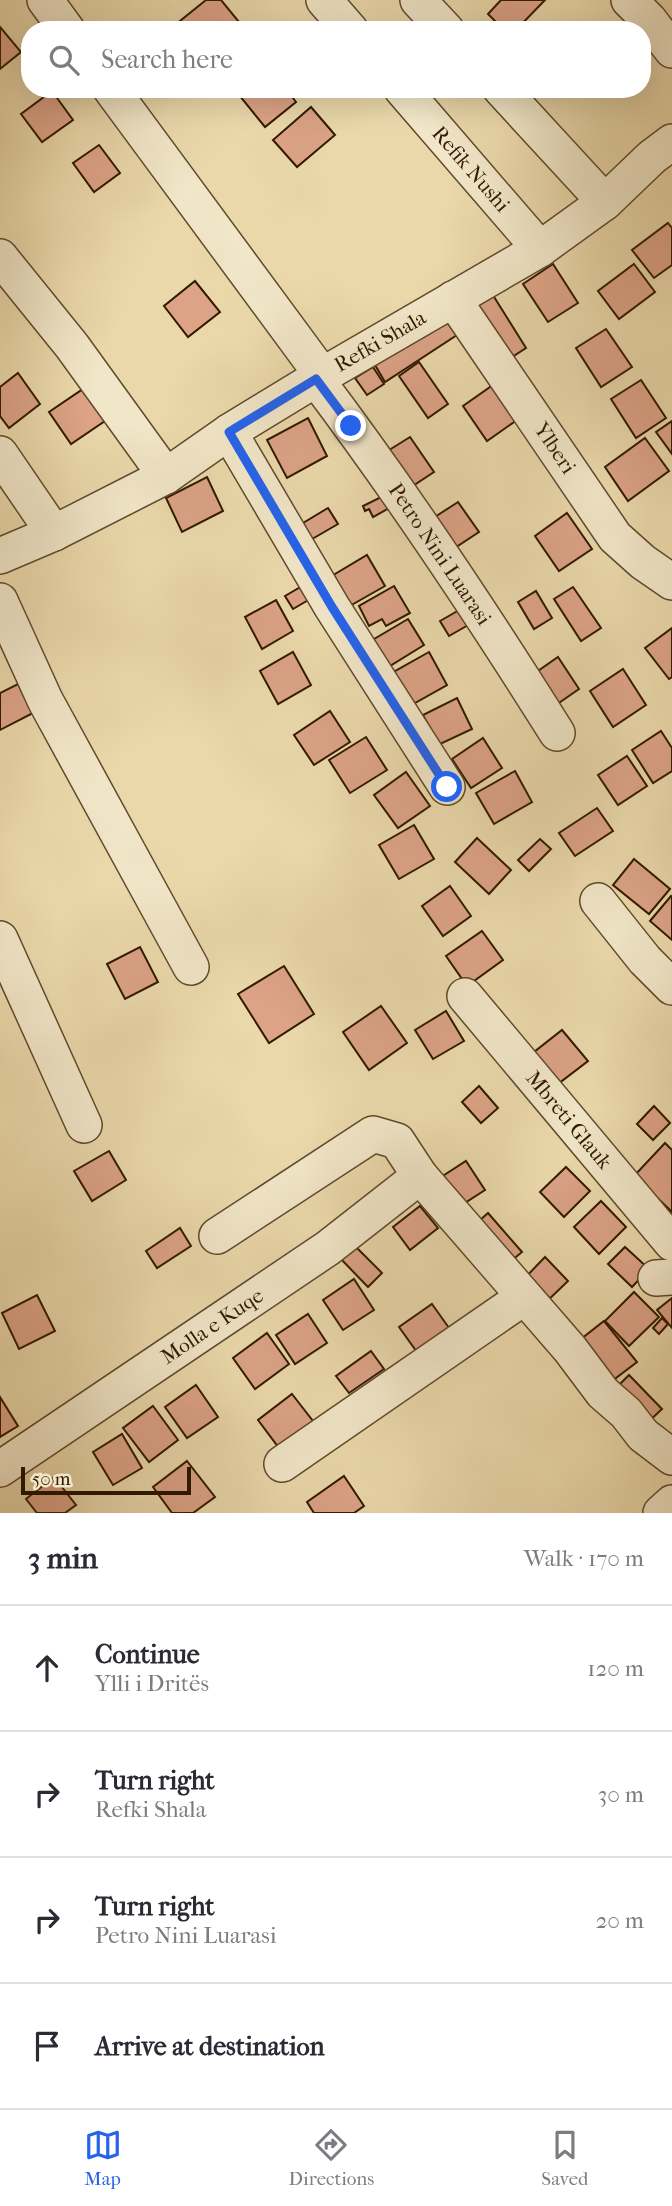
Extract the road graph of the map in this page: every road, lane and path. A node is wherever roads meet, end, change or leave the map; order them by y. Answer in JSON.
{"nodes":[{"id":1,"x":45,"y":0,"type":"edge"},
{"id":2,"x":324,"y":0,"type":"edge"},
{"id":3,"x":418,"y":0,"type":"edge"},
{"id":4,"x":629,"y":0,"type":"edge"},
{"id":5,"x":60,"y":21,"type":"edge"},
{"id":6,"x":342,"y":21,"type":"edge"},
{"id":7,"x":438,"y":21,"type":"edge"},
{"id":8,"x":650,"y":21,"type":"edge"},
{"id":9,"x":651,"y":23,"type":"edge"},
{"id":10,"x":672,"y":50,"type":"edge"},
{"id":11,"x":118,"y":98,"type":"edge"},
{"id":12,"x":410,"y":98,"type":"edge"},
{"id":13,"x":509,"y":98,"type":"edge"},
{"id":14,"x":672,"y":142,"type":"edge"},
{"id":15,"x":605,"y":202,"type":"junction"},
{"id":16,"x":540,"y":249,"type":"junction"},
{"id":17,"x":0,"y":257,"type":"edge"},
{"id":18,"x":453,"y":299,"type":"junction"},
{"id":19,"x":319,"y":377,"type":"junction"},
{"id":20,"x":229,"y":432,"type":"junction"},
{"id":21,"x":0,"y":454,"type":"edge"},
{"id":22,"x":166,"y":476,"type":"junction"},
{"id":23,"x":54,"y":533,"type":"junction"},
{"id":24,"x":0,"y":556,"type":"edge"},
{"id":25,"x":672,"y":582,"type":"edge"},
{"id":26,"x":0,"y":601,"type":"edge"},
{"id":27,"x":557,"y":733,"type":"dead end"},
{"id":28,"x":447,"y":787,"type":"dead end"},
{"id":29,"x":598,"y":901,"type":"dead end"},
{"id":30,"x":0,"y":939,"type":"edge"},
{"id":31,"x":191,"y":967,"type":"dead end"},
{"id":32,"x":672,"y":987,"type":"edge"},
{"id":33,"x":465,"y":996,"type":"dead end"},
{"id":34,"x":84,"y":1125,"type":"dead end"},
{"id":35,"x":420,"y":1176,"type":"junction"},
{"id":36,"x":217,"y":1236,"type":"dead end"},
{"id":37,"x":672,"y":1243,"type":"edge"},
{"id":38,"x":524,"y":1297,"type":"junction"},
{"id":39,"x":672,"y":1457,"type":"edge"},
{"id":40,"x":282,"y":1464,"type":"dead end"},
{"id":41,"x":0,"y":1469,"type":"edge"},
{"id":42,"x":672,"y":1503,"type":"edge"},
{"id":43,"x":661,"y":1513,"type":"edge"}],
"edges":[{"from":1,"to":5,"type":"street"},
{"from":2,"to":6,"type":"street"},
{"from":3,"to":7,"type":"street"},
{"from":4,"to":8,"type":"street"},
{"from":9,"to":10,"type":"street"},
{"from":11,"to":19,"type":"street","name":"Petro Nini Luarasi"},
{"from":12,"to":16,"type":"street","name":"Refik Nushi"},
{"from":13,"to":15,"type":"street"},
{"from":14,"to":15,"type":"street","name":"Refki Shala"},
{"from":15,"to":16,"type":"street","name":"Refki Shala"},
{"from":16,"to":18,"type":"street","name":"Refki Shala"},
{"from":17,"to":22,"type":"street"},
{"from":18,"to":19,"type":"street","name":"Refki Shala"},
{"from":18,"to":25,"type":"street","name":"Ylberi"},
{"from":19,"to":20,"type":"street","name":"Refki Shala"},
{"from":19,"to":27,"type":"street","name":"Petro Nini Luarasi"},
{"from":20,"to":22,"type":"street","name":"Refki Shala"},
{"from":20,"to":28,"type":"street"},
{"from":21,"to":23,"type":"street"},
{"from":22,"to":23,"type":"street","name":"Refki Shala"},
{"from":23,"to":24,"type":"street","name":"Refki Shala"},
{"from":26,"to":31,"type":"street"},
{"from":29,"to":32,"type":"street"},
{"from":30,"to":34,"type":"street"},
{"from":33,"to":37,"type":"street","name":"Mbreti Glauk"},
{"from":35,"to":36,"type":"street"},
{"from":35,"to":38,"type":"street"},
{"from":35,"to":41,"type":"street","name":"Molla e Kuqe"},
{"from":38,"to":39,"type":"street"},
{"from":38,"to":40,"type":"street"},
{"from":42,"to":43,"type":"street"}]}
